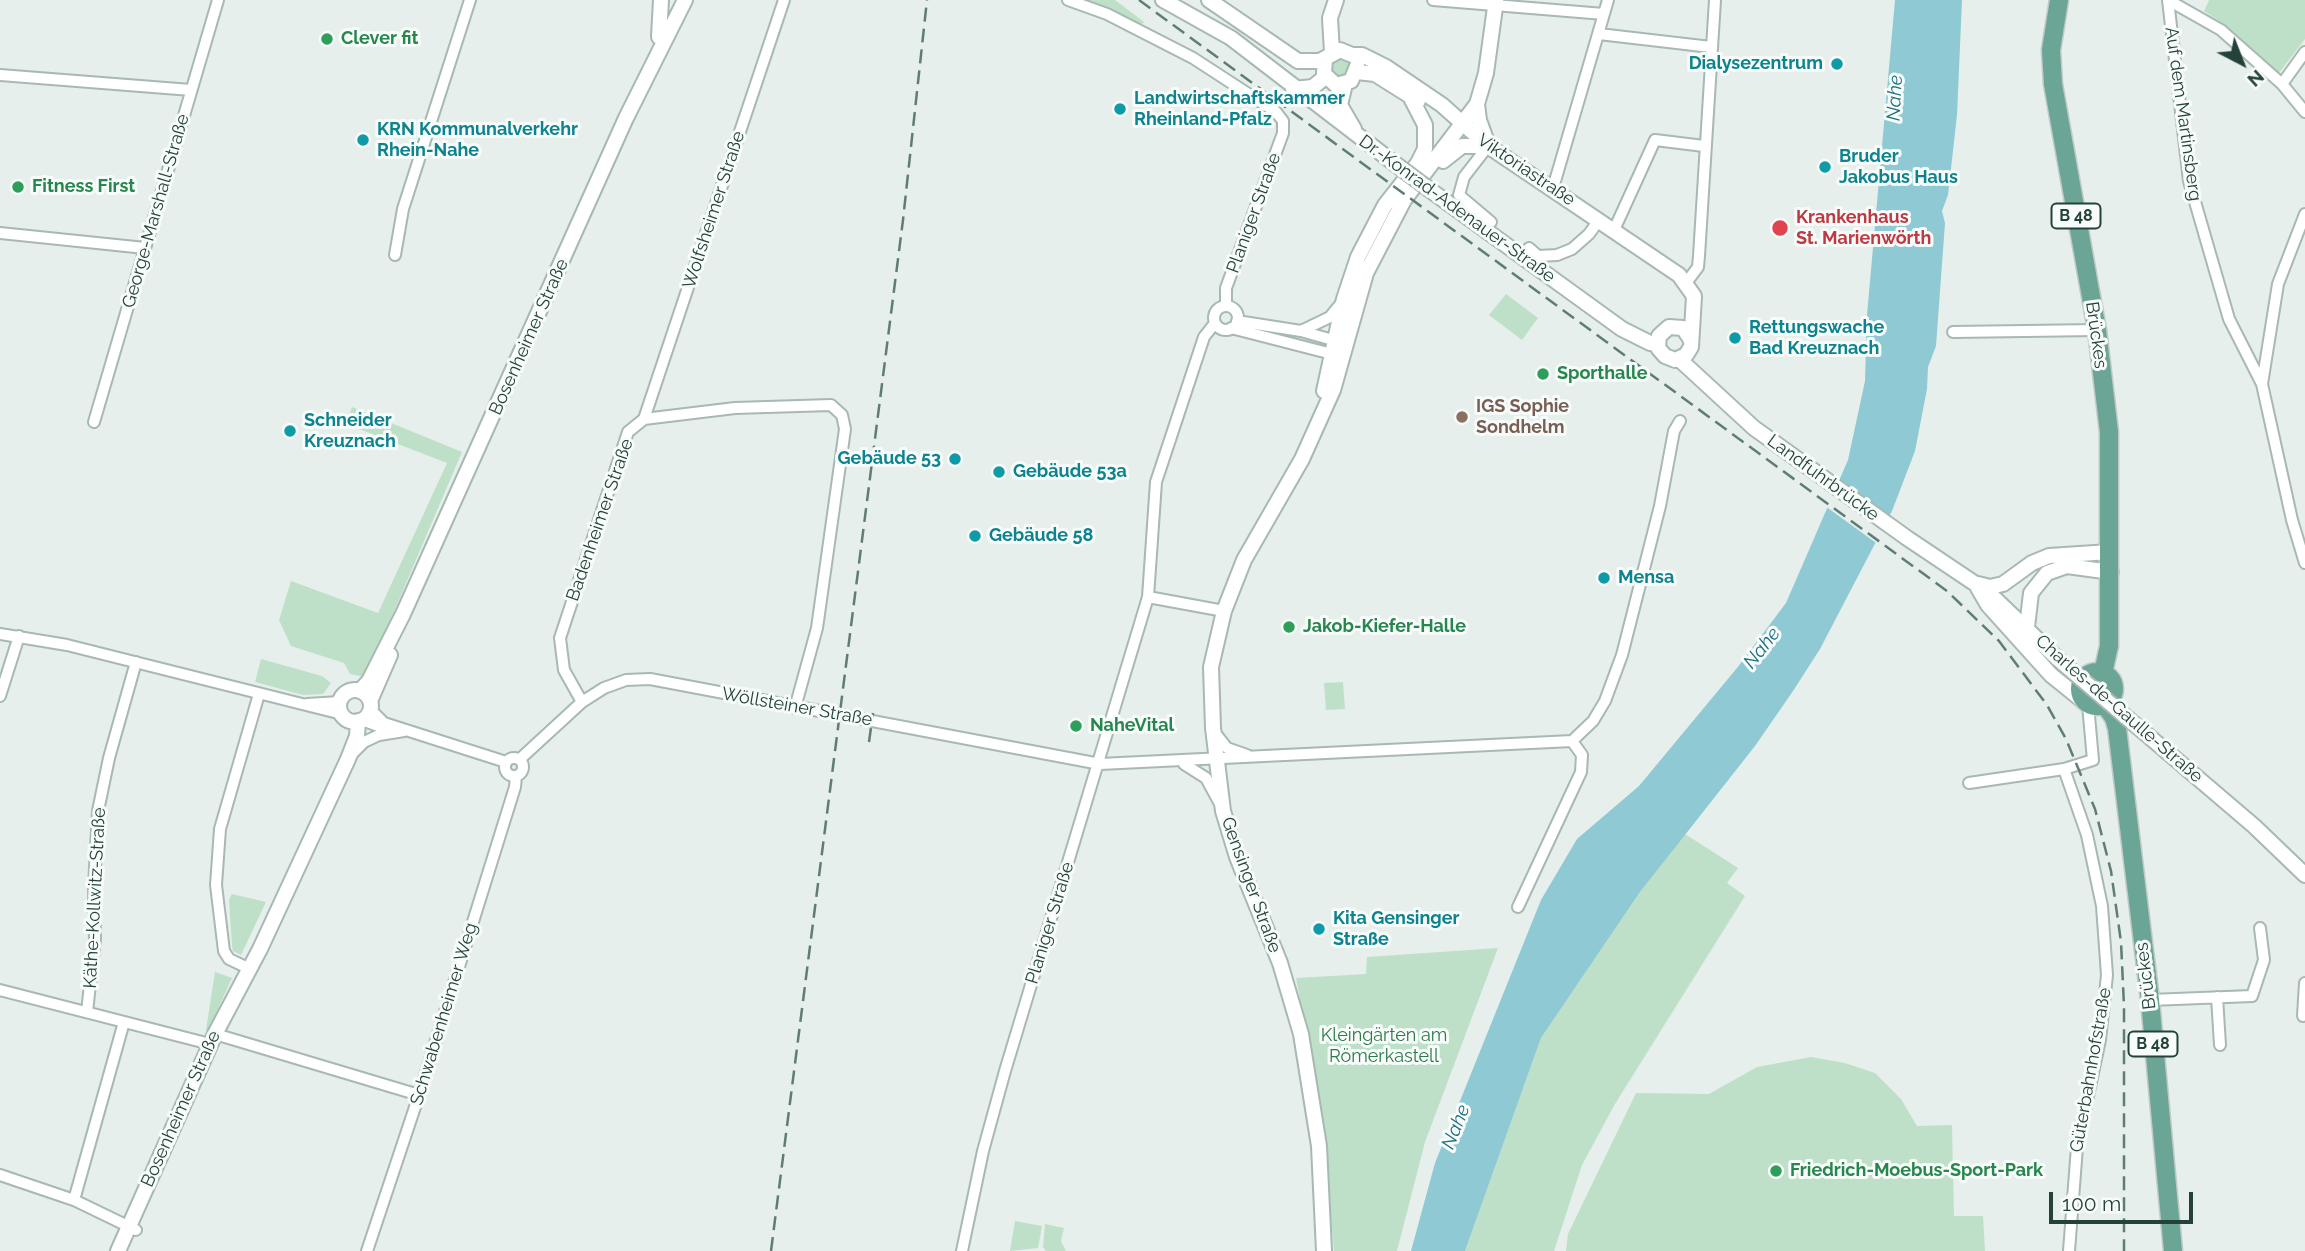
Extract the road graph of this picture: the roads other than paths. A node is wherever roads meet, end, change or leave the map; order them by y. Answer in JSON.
{"nodes":[{"id":1,"x":218,"y":0,"type":"edge"},
{"id":2,"x":468,"y":0,"type":"edge"},
{"id":3,"x":476,"y":0,"type":"edge"},
{"id":4,"x":661,"y":0,"type":"edge"},
{"id":5,"x":676,"y":0,"type":"edge"},
{"id":6,"x":685,"y":0,"type":"edge"},
{"id":7,"x":784,"y":0,"type":"edge"},
{"id":8,"x":1068,"y":0,"type":"edge"},
{"id":9,"x":1163,"y":0,"type":"edge"},
{"id":10,"x":1209,"y":0,"type":"edge"},
{"id":11,"x":1336,"y":0,"type":"edge"},
{"id":12,"x":1433,"y":0,"type":"edge"},
{"id":13,"x":1608,"y":0,"type":"edge"},
{"id":14,"x":1716,"y":0,"type":"edge"},
{"id":15,"x":2059,"y":0,"type":"edge"},
{"id":16,"x":2168,"y":0,"type":"edge"},
{"id":17,"x":1495,"y":3,"type":"edge"},
{"id":18,"x":1604,"y":14,"type":"junction"},
{"id":19,"x":462,"y":17,"type":"junction"},
{"id":20,"x":1599,"y":34,"type":"junction"},
{"id":21,"x":659,"y":37,"type":"junction"},
{"id":22,"x":1711,"y":47,"type":"junction"},
{"id":23,"x":2305,"y":52,"type":"edge"},
{"id":24,"x":1352,"y":55,"type":"junction"},
{"id":25,"x":653,"y":59,"type":"junction"},
{"id":26,"x":1326,"y":66,"type":"junction"},
{"id":27,"x":1357,"y":72,"type":"junction"},
{"id":28,"x":0,"y":75,"type":"edge"},
{"id":29,"x":2282,"y":84,"type":"junction"},
{"id":30,"x":1289,"y":85,"type":"junction"},
{"id":31,"x":1345,"y":85,"type":"junction"},
{"id":32,"x":191,"y":90,"type":"junction"},
{"id":33,"x":1410,"y":96,"type":"junction"},
{"id":34,"x":1478,"y":104,"type":"junction"},
{"id":35,"x":2305,"y":111,"type":"edge"},
{"id":36,"x":1462,"y":126,"type":"junction"},
{"id":37,"x":1361,"y":139,"type":"junction"},
{"id":38,"x":1488,"y":146,"type":"junction"},
{"id":39,"x":1704,"y":146,"type":"junction"},
{"id":40,"x":1424,"y":187,"type":"junction"},
{"id":41,"x":1553,"y":188,"type":"junction"},
{"id":42,"x":2305,"y":214,"type":"edge"},
{"id":43,"x":1599,"y":219,"type":"junction"},
{"id":44,"x":1491,"y":222,"type":"dead end"},
{"id":45,"x":1614,"y":230,"type":"junction"},
{"id":46,"x":0,"y":233,"type":"edge"},
{"id":47,"x":145,"y":248,"type":"junction"},
{"id":48,"x":1529,"y":248,"type":"dead end"},
{"id":49,"x":396,"y":256,"type":"dead end"},
{"id":50,"x":1690,"y":290,"type":"junction"},
{"id":51,"x":1344,"y":299,"type":"junction"},
{"id":52,"x":1226,"y":306,"type":"junction"},
{"id":53,"x":1215,"y":323,"type":"junction"},
{"id":54,"x":1234,"y":324,"type":"junction"},
{"id":55,"x":2097,"y":330,"type":"junction"},
{"id":56,"x":1301,"y":331,"type":"junction"},
{"id":57,"x":1952,"y":332,"type":"dead end"},
{"id":58,"x":1664,"y":334,"type":"junction"},
{"id":59,"x":1338,"y":349,"type":"junction"},
{"id":60,"x":1687,"y":349,"type":"junction"},
{"id":61,"x":2262,"y":384,"type":"junction"},
{"id":62,"x":644,"y":419,"type":"junction"},
{"id":63,"x":1681,"y":421,"type":"dead end"},
{"id":64,"x":94,"y":422,"type":"dead end"},
{"id":65,"x":1892,"y":527,"type":"joint"},
{"id":66,"x":2110,"y":552,"type":"junction"},
{"id":67,"x":2305,"y":563,"type":"edge"},
{"id":68,"x":2110,"y":572,"type":"junction"},
{"id":69,"x":1976,"y":583,"type":"junction"},
{"id":70,"x":1148,"y":597,"type":"junction"},
{"id":71,"x":1224,"y":611,"type":"junction"},
{"id":72,"x":403,"y":614,"type":"junction"},
{"id":73,"x":2027,"y":627,"type":"junction"},
{"id":74,"x":0,"y":635,"type":"edge"},
{"id":75,"x":19,"y":636,"type":"junction"},
{"id":76,"x":136,"y":662,"type":"junction"},
{"id":77,"x":2103,"y":673,"type":"junction"},
{"id":78,"x":259,"y":694,"type":"junction"},
{"id":79,"x":0,"y":696,"type":"edge"},
{"id":80,"x":582,"y":702,"type":"junction"},
{"id":81,"x":2092,"y":703,"type":"junction"},
{"id":82,"x":795,"y":708,"type":"junction"},
{"id":83,"x":356,"y":710,"type":"junction"},
{"id":84,"x":1110,"y":726,"type":"junction"},
{"id":85,"x":1213,"y":728,"type":"junction"},
{"id":86,"x":407,"y":731,"type":"junction"},
{"id":87,"x":394,"y":732,"type":"junction"},
{"id":88,"x":1572,"y":741,"type":"junction"},
{"id":89,"x":348,"y":758,"type":"junction"},
{"id":90,"x":1256,"y":758,"type":"junction"},
{"id":91,"x":520,"y":760,"type":"junction"},
{"id":92,"x":1216,"y":760,"type":"junction"},
{"id":93,"x":506,"y":762,"type":"junction"},
{"id":94,"x":1178,"y":762,"type":"junction"},
{"id":95,"x":1100,"y":764,"type":"junction"},
{"id":96,"x":1125,"y":764,"type":"junction"},
{"id":97,"x":2064,"y":769,"type":"junction"},
{"id":98,"x":516,"y":776,"type":"junction"},
{"id":99,"x":1969,"y":783,"type":"dead end"},
{"id":100,"x":325,"y":803,"type":"junction"},
{"id":101,"x":1223,"y":811,"type":"junction"},
{"id":102,"x":2305,"y":875,"type":"edge"},
{"id":103,"x":1518,"y":907,"type":"dead end"},
{"id":104,"x":2260,"y":928,"type":"dead end"},
{"id":105,"x":250,"y":969,"type":"junction"},
{"id":106,"x":2305,"y":989,"type":"edge"},
{"id":107,"x":0,"y":990,"type":"edge"},
{"id":108,"x":2217,"y":997,"type":"junction"},
{"id":109,"x":2150,"y":1000,"type":"junction"},
{"id":110,"x":87,"y":1012,"type":"junction"},
{"id":111,"x":2303,"y":1016,"type":"dead end"},
{"id":112,"x":124,"y":1021,"type":"junction"},
{"id":113,"x":216,"y":1038,"type":"junction"},
{"id":114,"x":2220,"y":1045,"type":"dead end"},
{"id":115,"x":419,"y":1095,"type":"junction"},
{"id":116,"x":0,"y":1175,"type":"edge"},
{"id":117,"x":74,"y":1200,"type":"junction"},
{"id":118,"x":132,"y":1228,"type":"junction"},
{"id":119,"x":118,"y":1251,"type":"edge"},
{"id":120,"x":127,"y":1251,"type":"edge"},
{"id":121,"x":368,"y":1251,"type":"edge"},
{"id":122,"x":962,"y":1251,"type":"edge"},
{"id":123,"x":1324,"y":1251,"type":"edge"},
{"id":124,"x":2069,"y":1251,"type":"edge"},
{"id":125,"x":2173,"y":1251,"type":"edge"}],
"edges":[{"from":1,"to":32,"type":"street","name":"George-Marshall-Straße"},
{"from":2,"to":19,"type":"street"},
{"from":3,"to":19,"type":"street"},
{"from":4,"to":21,"type":"street"},
{"from":5,"to":21,"type":"street","name":"Bosenheimer Straße"},
{"from":6,"to":25,"type":"street","name":"Bosenheimer Straße"},
{"from":7,"to":62,"type":"street","name":"Wolfsheimer Straße"},
{"from":8,"to":52,"type":"street","name":"Planiger Straße"},
{"from":9,"to":30,"type":"street","name":"Dr.-Konrad-Adenauer-Straße"},
{"from":10,"to":26,"type":"street"},
{"from":11,"to":26,"type":"street"},
{"from":12,"to":17,"type":"street"},
{"from":13,"to":18,"type":"street"},
{"from":14,"to":22,"type":"street"},
{"from":15,"to":55,"type":"main road","name":"Brückes","number":"B 48"},
{"from":16,"to":29,"type":"street"},
{"from":16,"to":61,"type":"street","name":"Auf dem Martinsberg"},
{"from":17,"to":18,"type":"street"},
{"from":17,"to":34,"type":"street","name":"Viktoriastraße"},
{"from":18,"to":20,"type":"street"},
{"from":19,"to":49,"type":"street"},
{"from":20,"to":22,"type":"street"},
{"from":20,"to":41,"type":"street"},
{"from":21,"to":25,"type":"street","name":"Bosenheimer Straße"},
{"from":22,"to":39,"type":"street"},
{"from":23,"to":29,"type":"street"},
{"from":24,"to":26,"type":"street"},
{"from":24,"to":27,"type":"street"},
{"from":24,"to":36,"type":"street"},
{"from":25,"to":72,"type":"street","name":"Bosenheimer Straße"},
{"from":26,"to":30,"type":"street"},
{"from":26,"to":31,"type":"street"},
{"from":27,"to":31,"type":"street"},
{"from":27,"to":33,"type":"street"},
{"from":28,"to":32,"type":"street"},
{"from":29,"to":35,"type":"street"},
{"from":30,"to":37,"type":"street","name":"Dr.-Konrad-Adenauer-Straße"},
{"from":31,"to":37,"type":"street"},
{"from":32,"to":47,"type":"street","name":"George-Marshall-Straße"},
{"from":33,"to":36,"type":"street"},
{"from":33,"to":51,"type":"street","name":"Gensinger Straße"},
{"from":34,"to":36,"type":"street","name":"Viktoriastraße"},
{"from":34,"to":38,"type":"street"},
{"from":36,"to":38,"type":"street","name":"Viktoriastraße"},
{"from":36,"to":40,"type":"street","name":"Gensinger Straße"},
{"from":37,"to":40,"type":"street","name":"Dr.-Konrad-Adenauer-Straße","bridge":true},
{"from":38,"to":40,"type":"street"},
{"from":38,"to":41,"type":"street","name":"Viktoriastraße"},
{"from":38,"to":44,"type":"street"},
{"from":39,"to":45,"type":"street"},
{"from":39,"to":50,"type":"street"},
{"from":40,"to":58,"type":"street","name":"Dr.-Konrad-Adenauer-Straße"},
{"from":40,"to":59,"type":"street","name":"Gensinger Straße"},
{"from":41,"to":43,"type":"street","name":"Viktoriastraße"},
{"from":42,"to":61,"type":"street"},
{"from":43,"to":45,"type":"street","name":"Viktoriastraße"},
{"from":43,"to":48,"type":"street"},
{"from":45,"to":50,"type":"street","name":"Viktoriastraße"},
{"from":46,"to":47,"type":"street"},
{"from":47,"to":64,"type":"street","name":"George-Marshall-Straße"},
{"from":50,"to":58,"type":"street"},
{"from":50,"to":60,"type":"street"},
{"from":51,"to":56,"type":"street"},
{"from":51,"to":59,"type":"street","name":"Gensinger Straße"},
{"from":52,"to":53,"type":"street","name":"Planiger Straße"},
{"from":52,"to":54,"type":"street"},
{"from":53,"to":54,"type":"street"},
{"from":53,"to":70,"type":"street","name":"Planiger Straße"},
{"from":54,"to":56,"type":"street"},
{"from":54,"to":59,"type":"street"},
{"from":55,"to":57,"type":"street"},
{"from":55,"to":66,"type":"main road","name":"Brückes","number":"B 48"},
{"from":56,"to":59,"type":"street"},
{"from":58,"to":60,"type":"street"},
{"from":58,"to":60,"type":"street"},
{"from":59,"to":71,"type":"street","name":"Gensinger Straße"},
{"from":60,"to":65,"type":"street","name":"Landfuhrbrücke"},
{"from":61,"to":67,"type":"street"},
{"from":62,"to":80,"type":"street","name":"Badenheimer Straße"},
{"from":62,"to":82,"type":"street","name":"Badenheimer Straße"},
{"from":63,"to":88,"type":"street"},
{"from":65,"to":69,"type":"street","name":"Charles-de-Gaulle-Straße"},
{"from":66,"to":68,"type":"main road","name":"Brückes","number":"B 48"},
{"from":66,"to":69,"type":"street"},
{"from":68,"to":73,"type":"street"},
{"from":68,"to":77,"type":"main road","name":"Brückes","number":"B 48"},
{"from":69,"to":73,"type":"street","name":"Charles-de-Gaulle-Straße"},
{"from":69,"to":81,"type":"street"},
{"from":70,"to":71,"type":"street"},
{"from":70,"to":84,"type":"street","name":"Planiger Straße"},
{"from":71,"to":85,"type":"street","name":"Gensinger Straße"},
{"from":72,"to":83,"type":"street","name":"Bosenheimer Straße"},
{"from":72,"to":83,"type":"street","name":"Bosenheimer Straße"},
{"from":73,"to":102,"type":"street","name":"Charles-de-Gaulle-Straße","bridge":true},
{"from":74,"to":75,"type":"street"},
{"from":75,"to":76,"type":"street"},
{"from":75,"to":79,"type":"street"},
{"from":76,"to":78,"type":"street"},
{"from":76,"to":110,"type":"street","name":"Käthe-Kollwitz-Straße"},
{"from":77,"to":81,"type":"main road"},
{"from":77,"to":81,"type":"main road"},
{"from":78,"to":83,"type":"street"},
{"from":78,"to":105,"type":"street"},
{"from":80,"to":82,"type":"street","name":"Wöllsteiner Straße"},
{"from":80,"to":91,"type":"street","name":"Wöllsteiner Straße"},
{"from":81,"to":97,"type":"street"},
{"from":81,"to":109,"type":"main road","name":"Brückes","number":"B 48"},
{"from":82,"to":95,"type":"street","name":"Wöllsteiner Straße"},
{"from":83,"to":86,"type":"street"},
{"from":83,"to":87,"type":"street"},
{"from":83,"to":89,"type":"street","name":"Bosenheimer Straße"},
{"from":83,"to":100,"type":"street","name":"Bosenheimer Straße"},
{"from":84,"to":95,"type":"street","name":"Planiger Straße"},
{"from":84,"to":96,"type":"street"},
{"from":85,"to":90,"type":"street"},
{"from":85,"to":92,"type":"street","name":"Gensinger Straße"},
{"from":86,"to":87,"type":"street"},
{"from":86,"to":93,"type":"street"},
{"from":87,"to":89,"type":"street"},
{"from":88,"to":90,"type":"street","name":"Wöllsteiner Straße"},
{"from":88,"to":103,"type":"street"},
{"from":89,"to":100,"type":"street","name":"Bosenheimer Straße"},
{"from":90,"to":92,"type":"street","name":"Wöllsteiner Straße"},
{"from":91,"to":93,"type":"street"},
{"from":91,"to":98,"type":"street"},
{"from":92,"to":94,"type":"street","name":"Wöllsteiner Straße"},
{"from":92,"to":101,"type":"street","name":"Gensinger Straße"},
{"from":93,"to":98,"type":"street"},
{"from":94,"to":96,"type":"street","name":"Wöllsteiner Straße"},
{"from":94,"to":101,"type":"street"},
{"from":95,"to":96,"type":"street","name":"Wöllsteiner Straße"},
{"from":95,"to":122,"type":"street","name":"Planiger Straße"},
{"from":97,"to":99,"type":"street"},
{"from":97,"to":124,"type":"street","name":"Güterbahnhofstraße"},
{"from":98,"to":115,"type":"street","name":"Schwabenheimer Weg"},
{"from":100,"to":105,"type":"street","name":"Bosenheimer Straße"},
{"from":101,"to":123,"type":"street","name":"Gensinger Straße"},
{"from":104,"to":108,"type":"street"},
{"from":105,"to":113,"type":"street","name":"Bosenheimer Straße"},
{"from":106,"to":111,"type":"street"},
{"from":107,"to":110,"type":"street"},
{"from":108,"to":109,"type":"street"},
{"from":108,"to":114,"type":"street"},
{"from":109,"to":125,"type":"main road","name":"Brückes","number":"B 48"},
{"from":110,"to":112,"type":"street"},
{"from":112,"to":113,"type":"street"},
{"from":112,"to":117,"type":"street"},
{"from":113,"to":115,"type":"street"},
{"from":113,"to":118,"type":"street","name":"Bosenheimer Straße"},
{"from":115,"to":121,"type":"street","name":"Schwabenheimer Weg"},
{"from":116,"to":117,"type":"street"},
{"from":117,"to":118,"type":"street"},
{"from":118,"to":119,"type":"street","name":"Bosenheimer Straße"},
{"from":118,"to":120,"type":"street","name":"Bosenheimer Straße"}]}
